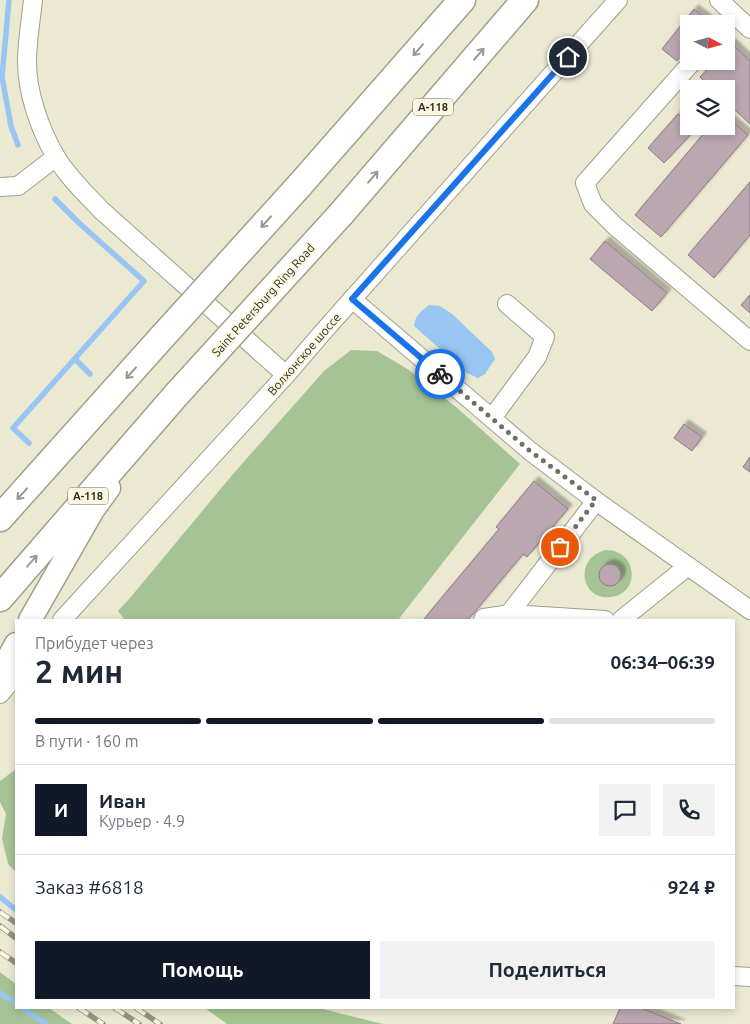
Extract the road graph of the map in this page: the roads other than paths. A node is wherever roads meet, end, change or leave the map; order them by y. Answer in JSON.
{"nodes":[{"id":1,"x":33,"y":0,"type":"edge"},
{"id":2,"x":462,"y":0,"type":"edge"},
{"id":3,"x":525,"y":0,"type":"edge"},
{"id":4,"x":618,"y":0,"type":"edge"},
{"id":5,"x":719,"y":0,"type":"edge"},
{"id":6,"x":727,"y":15,"type":"edge"},
{"id":7,"x":735,"y":22,"type":"edge"},
{"id":8,"x":750,"y":29,"type":"edge"},
{"id":9,"x":685,"y":70,"type":"edge"},
{"id":10,"x":56,"y":157,"type":"junction"},
{"id":11,"x":0,"y":187,"type":"edge"},
{"id":12,"x":352,"y":299,"type":"junction"},
{"id":13,"x":507,"y":304,"type":"dead end"},
{"id":14,"x":750,"y":340,"type":"edge"},
{"id":15,"x":286,"y":375,"type":"junction"},
{"id":16,"x":177,"y":394,"type":"junction"},
{"id":17,"x":492,"y":418,"type":"junction"},
{"id":18,"x":596,"y":500,"type":"junction"},
{"id":19,"x":0,"y":518,"type":"edge"},
{"id":20,"x":688,"y":566,"type":"junction"},
{"id":21,"x":0,"y":598,"type":"edge"},
{"id":22,"x":750,"y":610,"type":"edge"},
{"id":23,"x":511,"y":614,"type":"junction"},
{"id":24,"x":31,"y":619,"type":"edge"},
{"id":25,"x":67,"y":619,"type":"edge"},
{"id":26,"x":484,"y":619,"type":"edge"},
{"id":27,"x":589,"y":619,"type":"edge"},
{"id":28,"x":622,"y":619,"type":"edge"},
{"id":29,"x":15,"y":646,"type":"edge"},
{"id":30,"x":0,"y":672,"type":"edge"},
{"id":31,"x":15,"y":676,"type":"edge"},
{"id":32,"x":0,"y":694,"type":"edge"},
{"id":33,"x":735,"y":976,"type":"edge"},
{"id":34,"x":750,"y":977,"type":"edge"}],
"edges":[{"from":1,"to":10,"type":"street"},
{"from":2,"to":19,"type":"highway","one_way":true,"bridge":true},
{"from":16,"to":3,"type":"highway","name":"Saint Petersburg Ring Road","number":"А-118","one_way":true,"bridge":true},
{"from":4,"to":12,"type":"street","name":"Волхонское шоссе"},
{"from":5,"to":6,"type":"street"},
{"from":7,"to":8,"type":"street"},
{"from":9,"to":14,"type":"street"},
{"from":10,"to":11,"type":"street"},
{"from":10,"to":15,"type":"street"},
{"from":12,"to":15,"type":"street","name":"Волхонское шоссе"},
{"from":12,"to":17,"type":"street"},
{"from":13,"to":17,"type":"street"},
{"from":15,"to":25,"type":"street","name":"Волхонское шоссе"},
{"from":21,"to":16,"type":"highway","name":"Saint Petersburg Ring Road","number":"А-118","one_way":true},
{"from":16,"to":24,"type":"main road"},
{"from":17,"to":18,"type":"street"},
{"from":18,"to":20,"type":"street"},
{"from":18,"to":23,"type":"street"},
{"from":20,"to":22,"type":"street"},
{"from":20,"to":28,"type":"street"},
{"from":23,"to":26,"type":"street"},
{"from":23,"to":27,"type":"street"},
{"from":29,"to":30,"type":"main road"},
{"from":31,"to":32,"type":"street"},
{"from":33,"to":34,"type":"street"}]}
